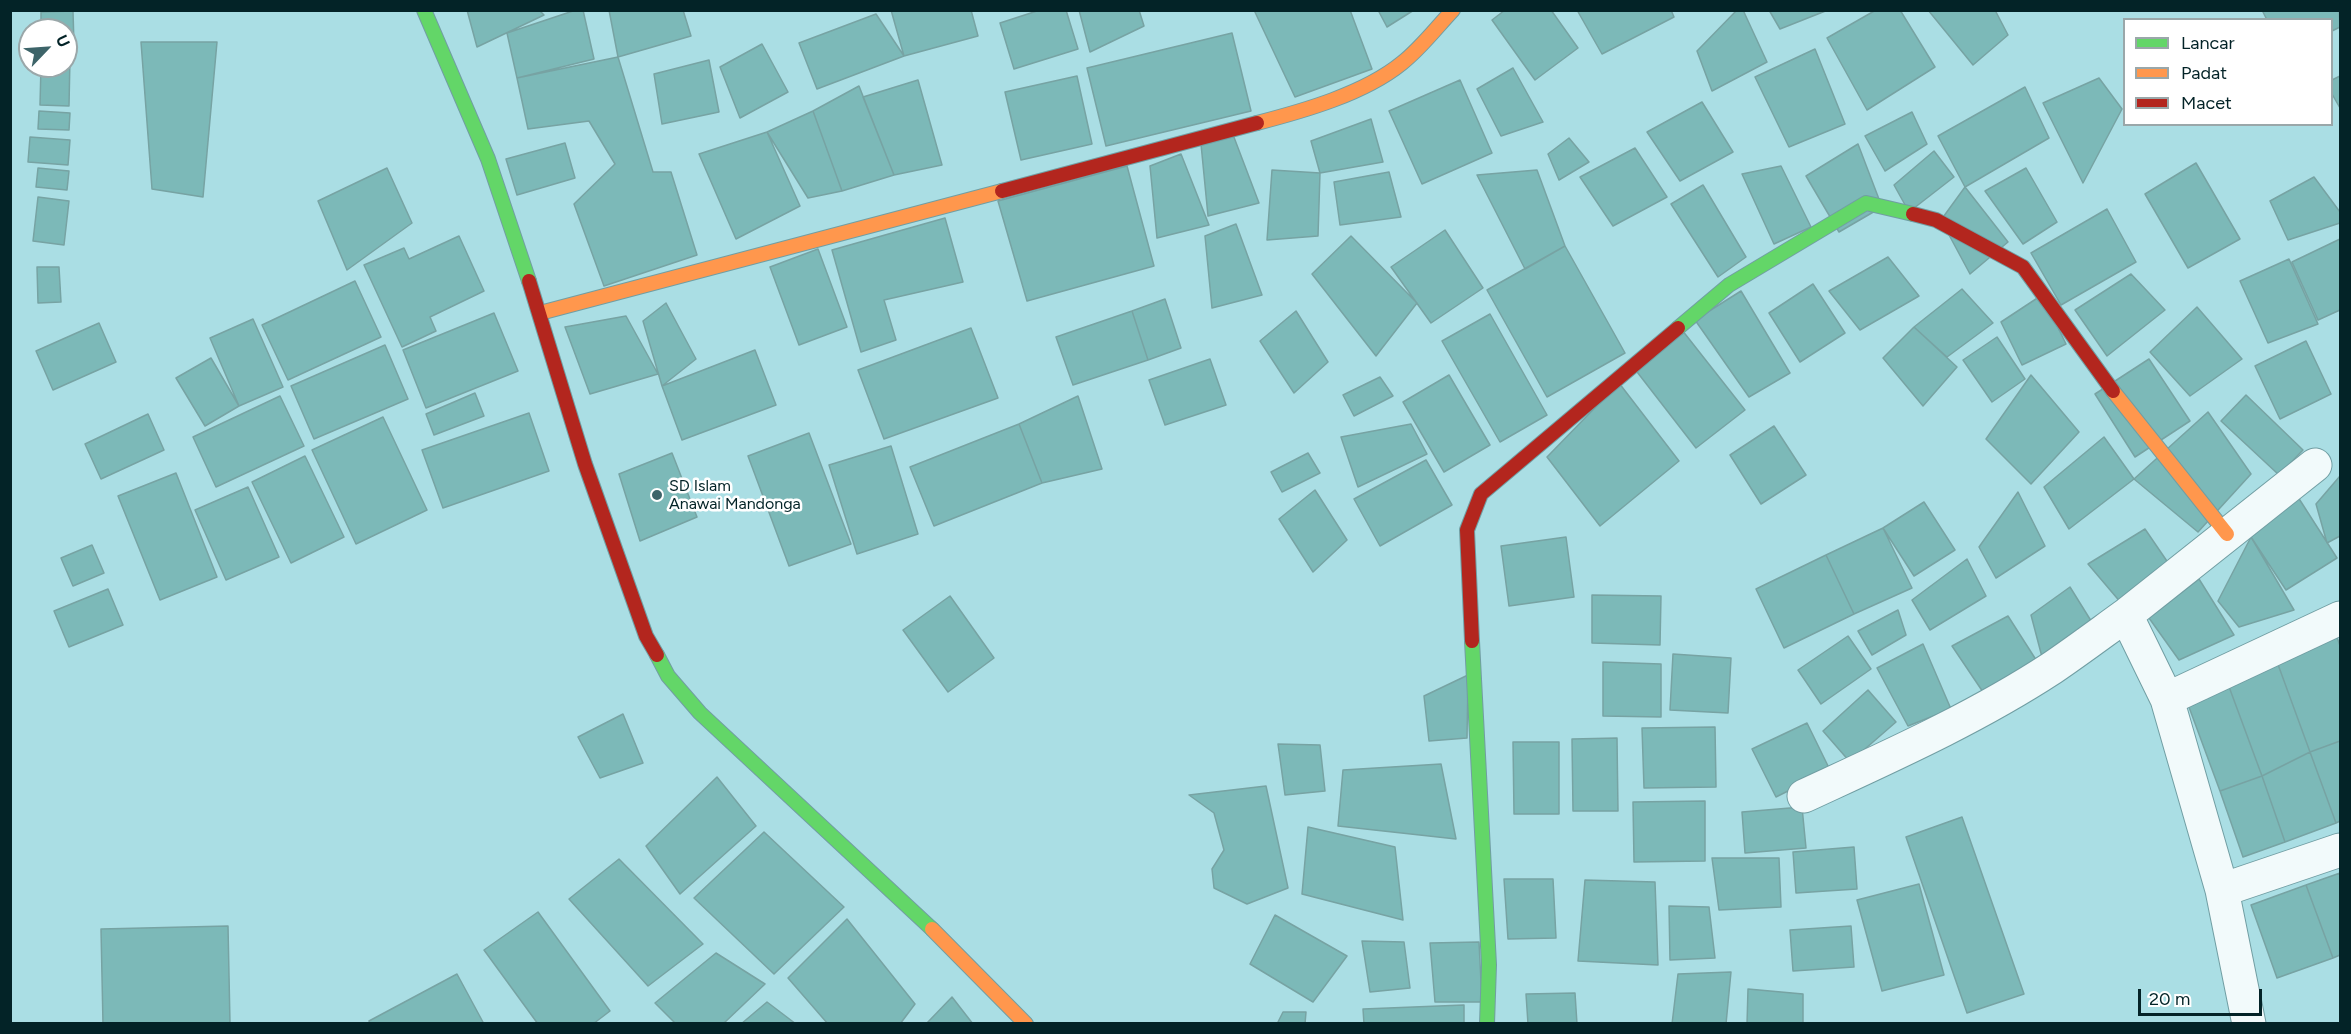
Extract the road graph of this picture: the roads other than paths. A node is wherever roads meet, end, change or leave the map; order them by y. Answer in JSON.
{"nodes":[{"id":1,"x":424,"y":10,"type":"edge"},
{"id":2,"x":1453,"y":10,"type":"edge"},
{"id":3,"x":540,"y":313,"type":"junction"},
{"id":4,"x":2315,"y":465,"type":"dead end"},
{"id":5,"x":2227,"y":534,"type":"junction"},
{"id":6,"x":2126,"y":615,"type":"junction"},
{"id":7,"x":2340,"y":618,"type":"edge"},
{"id":8,"x":2167,"y":699,"type":"junction"},
{"id":9,"x":1804,"y":796,"type":"dead end"},
{"id":10,"x":2340,"y":850,"type":"edge"},
{"id":11,"x":2222,"y":890,"type":"junction"},
{"id":12,"x":1026,"y":1023,"type":"edge"},
{"id":13,"x":1487,"y":1023,"type":"edge"},
{"id":14,"x":2249,"y":1023,"type":"edge"}],
"edges":[{"from":1,"to":3,"type":"street"},
{"from":2,"to":3,"type":"street"},
{"from":3,"to":12,"type":"street"},
{"from":4,"to":5,"type":"street"},
{"from":5,"to":6,"type":"street"},
{"from":5,"to":13,"type":"street"},
{"from":6,"to":8,"type":"street"},
{"from":6,"to":9,"type":"street"},
{"from":7,"to":8,"type":"street"},
{"from":8,"to":11,"type":"street"},
{"from":10,"to":11,"type":"street"},
{"from":11,"to":14,"type":"street"}]}
